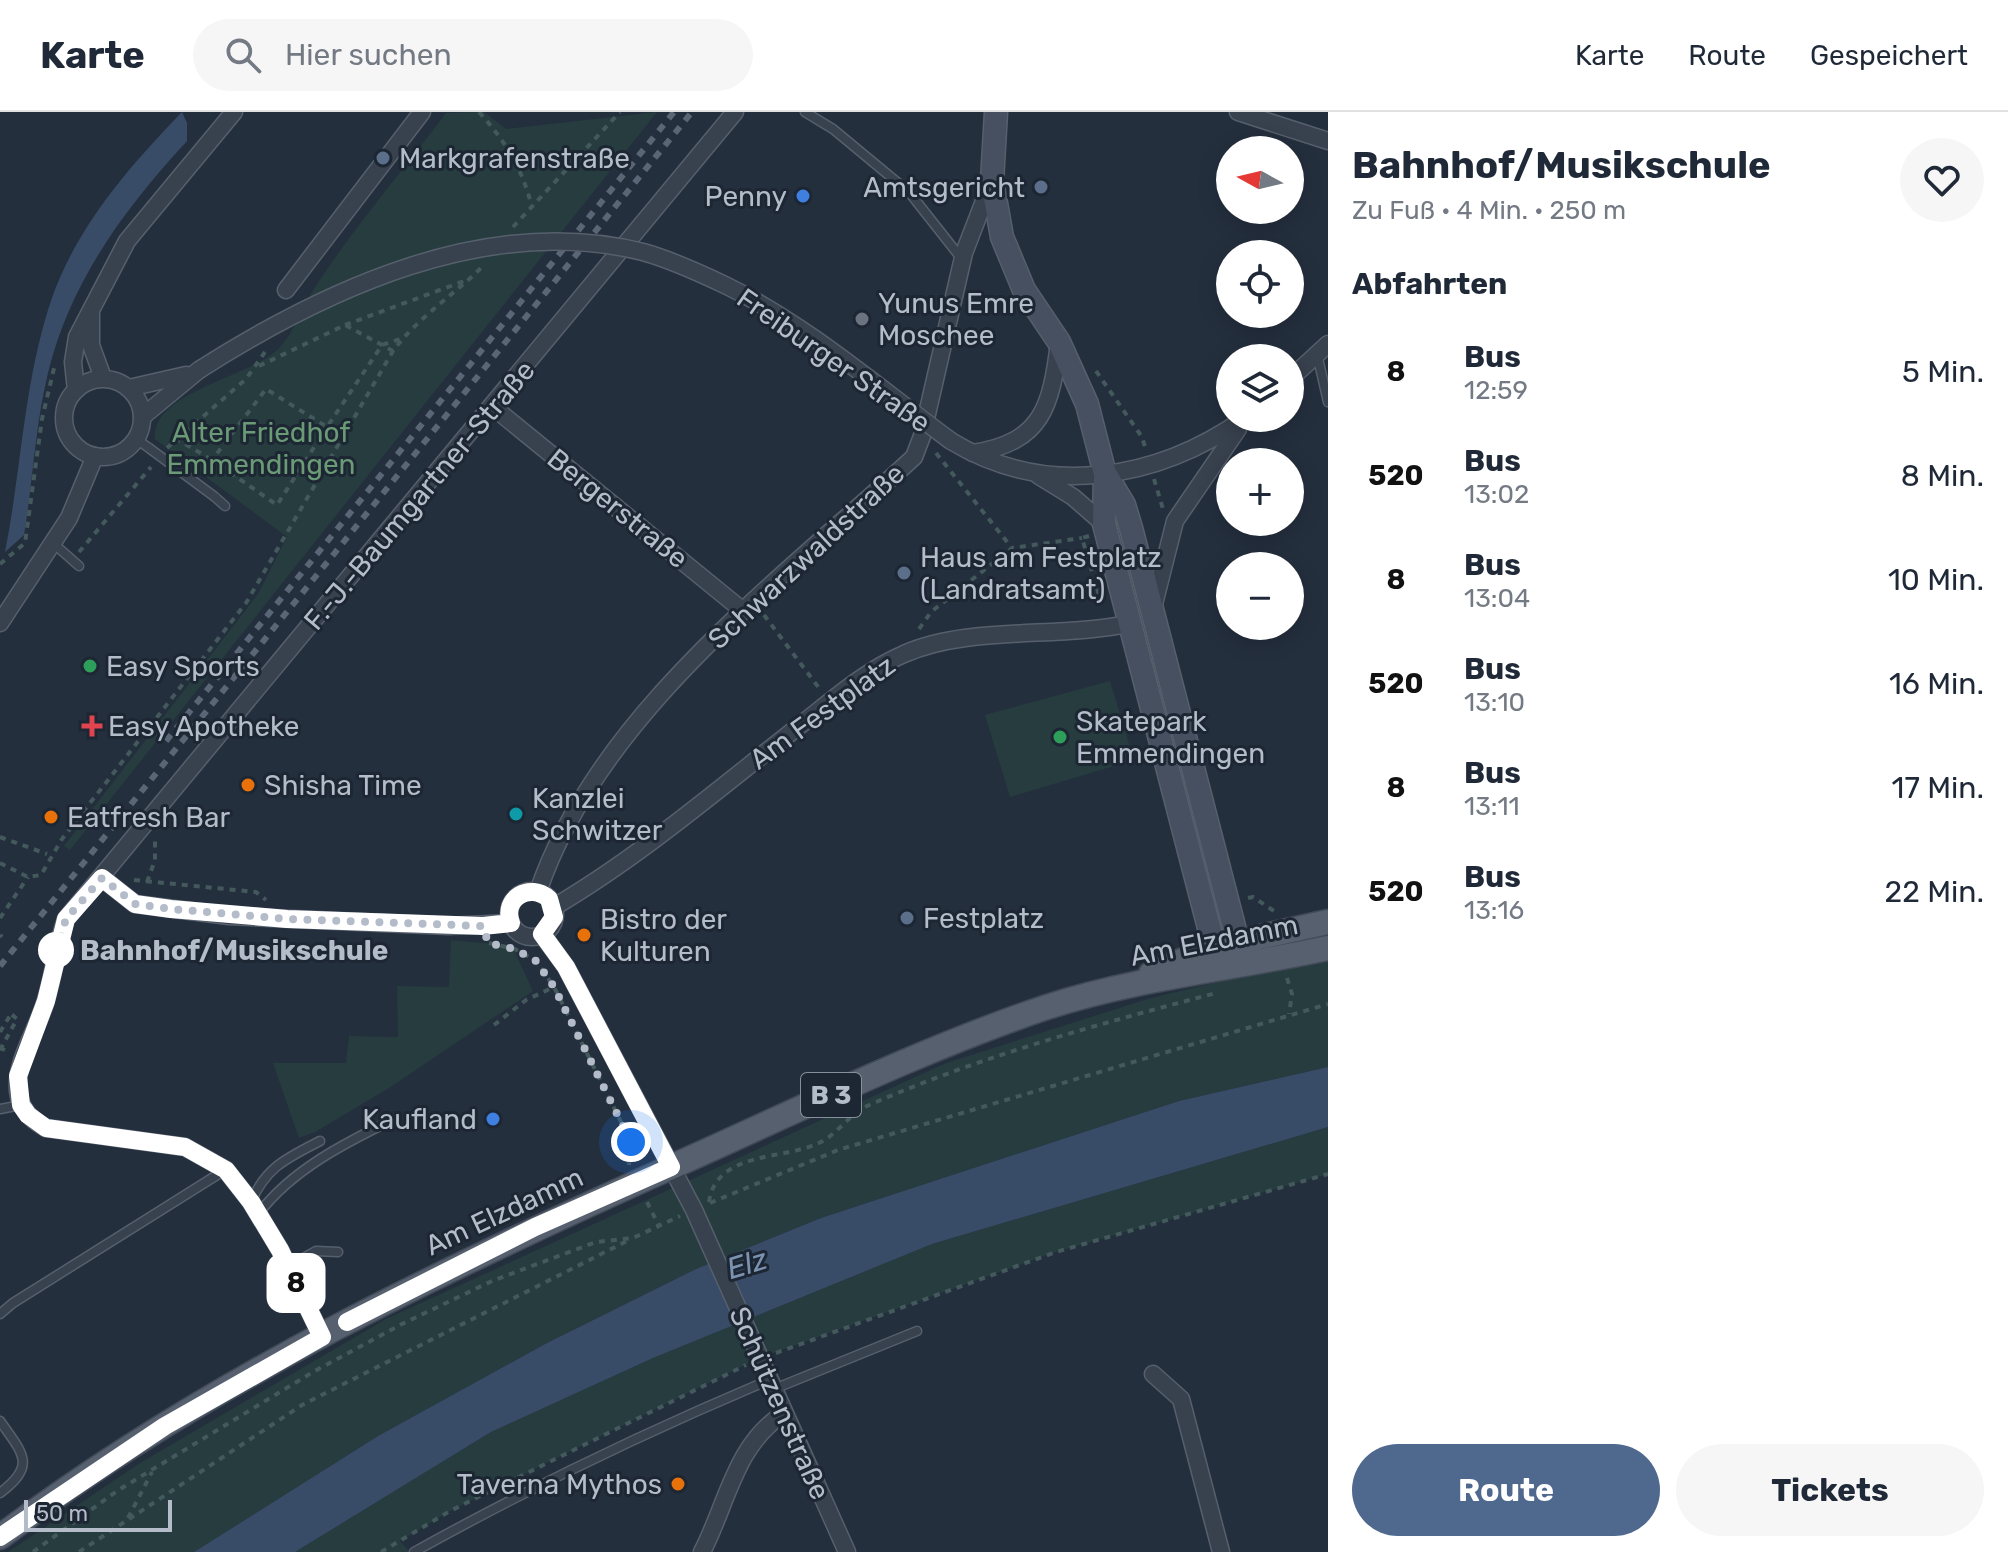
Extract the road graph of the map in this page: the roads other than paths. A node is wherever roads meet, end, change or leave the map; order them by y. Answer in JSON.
{"nodes":[{"id":1,"x":234,"y":112,"type":"edge"},
{"id":2,"x":422,"y":112,"type":"edge"},
{"id":3,"x":735,"y":112,"type":"edge"},
{"id":4,"x":805,"y":112,"type":"edge"},
{"id":5,"x":996,"y":112,"type":"edge"},
{"id":6,"x":1238,"y":112,"type":"edge"},
{"id":7,"x":1328,"y":141,"type":"edge"},
{"id":8,"x":992,"y":181,"type":"junction"},
{"id":9,"x":963,"y":260,"type":"junction"},
{"id":10,"x":286,"y":290,"type":"dead end"},
{"id":11,"x":91,"y":313,"type":"junction"},
{"id":12,"x":1059,"y":342,"type":"junction"},
{"id":13,"x":1322,"y":348,"type":"edge"},
{"id":14,"x":1304,"y":365,"type":"edge"},
{"id":15,"x":199,"y":370,"type":"junction"},
{"id":16,"x":103,"y":378,"type":"junction"},
{"id":17,"x":129,"y":388,"type":"junction"},
{"id":18,"x":76,"y":390,"type":"junction"},
{"id":19,"x":1328,"y":402,"type":"edge"},
{"id":20,"x":493,"y":407,"type":"junction"},
{"id":21,"x":142,"y":417,"type":"junction"},
{"id":22,"x":1224,"y":432,"type":"edge"},
{"id":23,"x":1236,"y":432,"type":"edge"},
{"id":24,"x":143,"y":443,"type":"junction"},
{"id":25,"x":972,"y":453,"type":"junction"},
{"id":26,"x":95,"y":456,"type":"junction"},
{"id":27,"x":1105,"y":474,"type":"junction"},
{"id":28,"x":1038,"y":475,"type":"junction"},
{"id":29,"x":225,"y":506,"type":"dead end"},
{"id":30,"x":1104,"y":524,"type":"junction"},
{"id":31,"x":53,"y":543,"type":"junction"},
{"id":32,"x":79,"y":566,"type":"dead end"},
{"id":33,"x":747,"y":605,"type":"junction"},
{"id":34,"x":1152,"y":609,"type":"junction"},
{"id":35,"x":0,"y":623,"type":"edge"},
{"id":36,"x":1132,"y":623,"type":"junction"},
{"id":37,"x":102,"y":878,"type":"junction"},
{"id":38,"x":538,"y":892,"type":"junction"},
{"id":39,"x":554,"y":907,"type":"junction"},
{"id":40,"x":1328,"y":922,"type":"edge"},
{"id":41,"x":511,"y":923,"type":"junction"},
{"id":42,"x":542,"y":934,"type":"junction"},
{"id":43,"x":1328,"y":948,"type":"edge"},
{"id":44,"x":1232,"y":953,"type":"junction"},
{"id":45,"x":1112,"y":990,"type":"junction"},
{"id":46,"x":21,"y":1105,"type":"junction"},
{"id":47,"x":0,"y":1109,"type":"edge"},
{"id":48,"x":394,"y":1119,"type":"dead end"},
{"id":49,"x":320,"y":1141,"type":"dead end"},
{"id":50,"x":671,"y":1167,"type":"junction"},
{"id":51,"x":226,"y":1170,"type":"junction"},
{"id":52,"x":254,"y":1208,"type":"junction"},
{"id":53,"x":338,"y":1252,"type":"dead end"},
{"id":54,"x":288,"y":1267,"type":"junction"},
{"id":55,"x":0,"y":1314,"type":"edge"},
{"id":56,"x":917,"y":1331,"type":"dead end"},
{"id":57,"x":322,"y":1337,"type":"junction"},
{"id":58,"x":1153,"y":1374,"type":"dead end"},
{"id":59,"x":771,"y":1385,"type":"junction"},
{"id":60,"x":783,"y":1414,"type":"junction"},
{"id":61,"x":0,"y":1421,"type":"edge"},
{"id":62,"x":0,"y":1493,"type":"edge"},
{"id":63,"x":0,"y":1537,"type":"edge"},
{"id":64,"x":414,"y":1552,"type":"edge"},
{"id":65,"x":702,"y":1552,"type":"edge"},
{"id":66,"x":847,"y":1552,"type":"edge"},
{"id":67,"x":1221,"y":1552,"type":"edge"}],
"edges":[{"from":1,"to":11,"type":"street"},
{"from":2,"to":10,"type":"street"},
{"from":3,"to":20,"type":"street","name":"F.-J.-Baumgartner-Straße"},
{"from":4,"to":9,"type":"lane"},
{"from":5,"to":8,"type":"main road"},
{"from":6,"to":7,"type":"street"},
{"from":8,"to":9,"type":"street","name":"Schwarzwaldstraße"},
{"from":8,"to":12,"type":"main road"},
{"from":9,"to":33,"type":"street","name":"Schwarzwaldstraße"},
{"from":11,"to":16,"type":"street"},
{"from":11,"to":18,"type":"street"},
{"from":12,"to":25,"type":"street"},
{"from":12,"to":27,"type":"main road"},
{"from":13,"to":14,"type":"street"},
{"from":13,"to":19,"type":"lane"},
{"from":15,"to":17,"type":"street","name":"Freiburger Straße"},
{"from":15,"to":21,"type":"street","name":"Freiburger Straße"},
{"from":15,"to":25,"type":"street","name":"Freiburger Straße","bridge":true},
{"from":16,"to":17,"type":"street"},
{"from":16,"to":18,"type":"street"},
{"from":17,"to":21,"type":"street"},
{"from":18,"to":26,"type":"street"},
{"from":20,"to":33,"type":"street","name":"Bergerstraße"},
{"from":20,"to":37,"type":"street","name":"F.-J.-Baumgartner-Straße"},
{"from":21,"to":24,"type":"street"},
{"from":22,"to":27,"type":"street","name":"Freiburger Straße"},
{"from":23,"to":34,"type":"street","name":"Freiburger Straße"},
{"from":24,"to":26,"type":"street"},
{"from":24,"to":29,"type":"lane","bridge":true},
{"from":25,"to":28,"type":"street","name":"Freiburger Straße"},
{"from":26,"to":31,"type":"street"},
{"from":27,"to":28,"type":"street","name":"Freiburger Straße"},
{"from":27,"to":30,"type":"main road"},
{"from":27,"to":34,"type":"main road"},
{"from":28,"to":30,"type":"street","name":"Freiburger Straße"},
{"from":30,"to":36,"type":"main road"},
{"from":31,"to":32,"type":"lane"},
{"from":31,"to":35,"type":"street"},
{"from":33,"to":38,"type":"street","name":"Schwarzwaldstraße"},
{"from":34,"to":44,"type":"main road"},
{"from":36,"to":39,"type":"street","name":"Am Festplatz"},
{"from":36,"to":44,"type":"main road"},
{"from":37,"to":41,"type":"street"},
{"from":37,"to":46,"type":"street","name":"F.-J.-Baumgartner-Straße"},
{"from":38,"to":39,"type":"street"},
{"from":38,"to":41,"type":"street"},
{"from":39,"to":42,"type":"street"},
{"from":40,"to":44,"type":"main road","name":"Am Elzdamm","number":"B 3"},
{"from":41,"to":42,"type":"street"},
{"from":42,"to":50,"type":"street","name":"Schützenstraße"},
{"from":43,"to":44,"type":"main road","name":"Am Elzdamm","number":"B 3"},
{"from":44,"to":45,"type":"main road","name":"Am Elzdamm","number":"B 3"},
{"from":44,"to":45,"type":"main road","name":"Am Elzdamm","number":"B 3"},
{"from":45,"to":50,"type":"main road","name":"Am Elzdamm","number":"B 3"},
{"from":46,"to":47,"type":"lane"},
{"from":46,"to":51,"type":"street"},
{"from":48,"to":52,"type":"lane"},
{"from":49,"to":52,"type":"lane"},
{"from":50,"to":57,"type":"main road","name":"Am Elzdamm","number":"B 3"},
{"from":50,"to":59,"type":"street","name":"Schützenstraße"},
{"from":51,"to":52,"type":"street"},
{"from":51,"to":55,"type":"lane"},
{"from":52,"to":54,"type":"street"},
{"from":53,"to":54,"type":"lane"},
{"from":54,"to":57,"type":"street"},
{"from":56,"to":59,"type":"lane"},
{"from":57,"to":63,"type":"main road","name":"Am Elzdamm","number":"B 3"},
{"from":58,"to":67,"type":"street"},
{"from":59,"to":60,"type":"street","name":"Schützenstraße"},
{"from":59,"to":64,"type":"lane"},
{"from":60,"to":65,"type":"street"},
{"from":60,"to":66,"type":"street","name":"Schützenstraße"},
{"from":61,"to":62,"type":"lane"}]}
